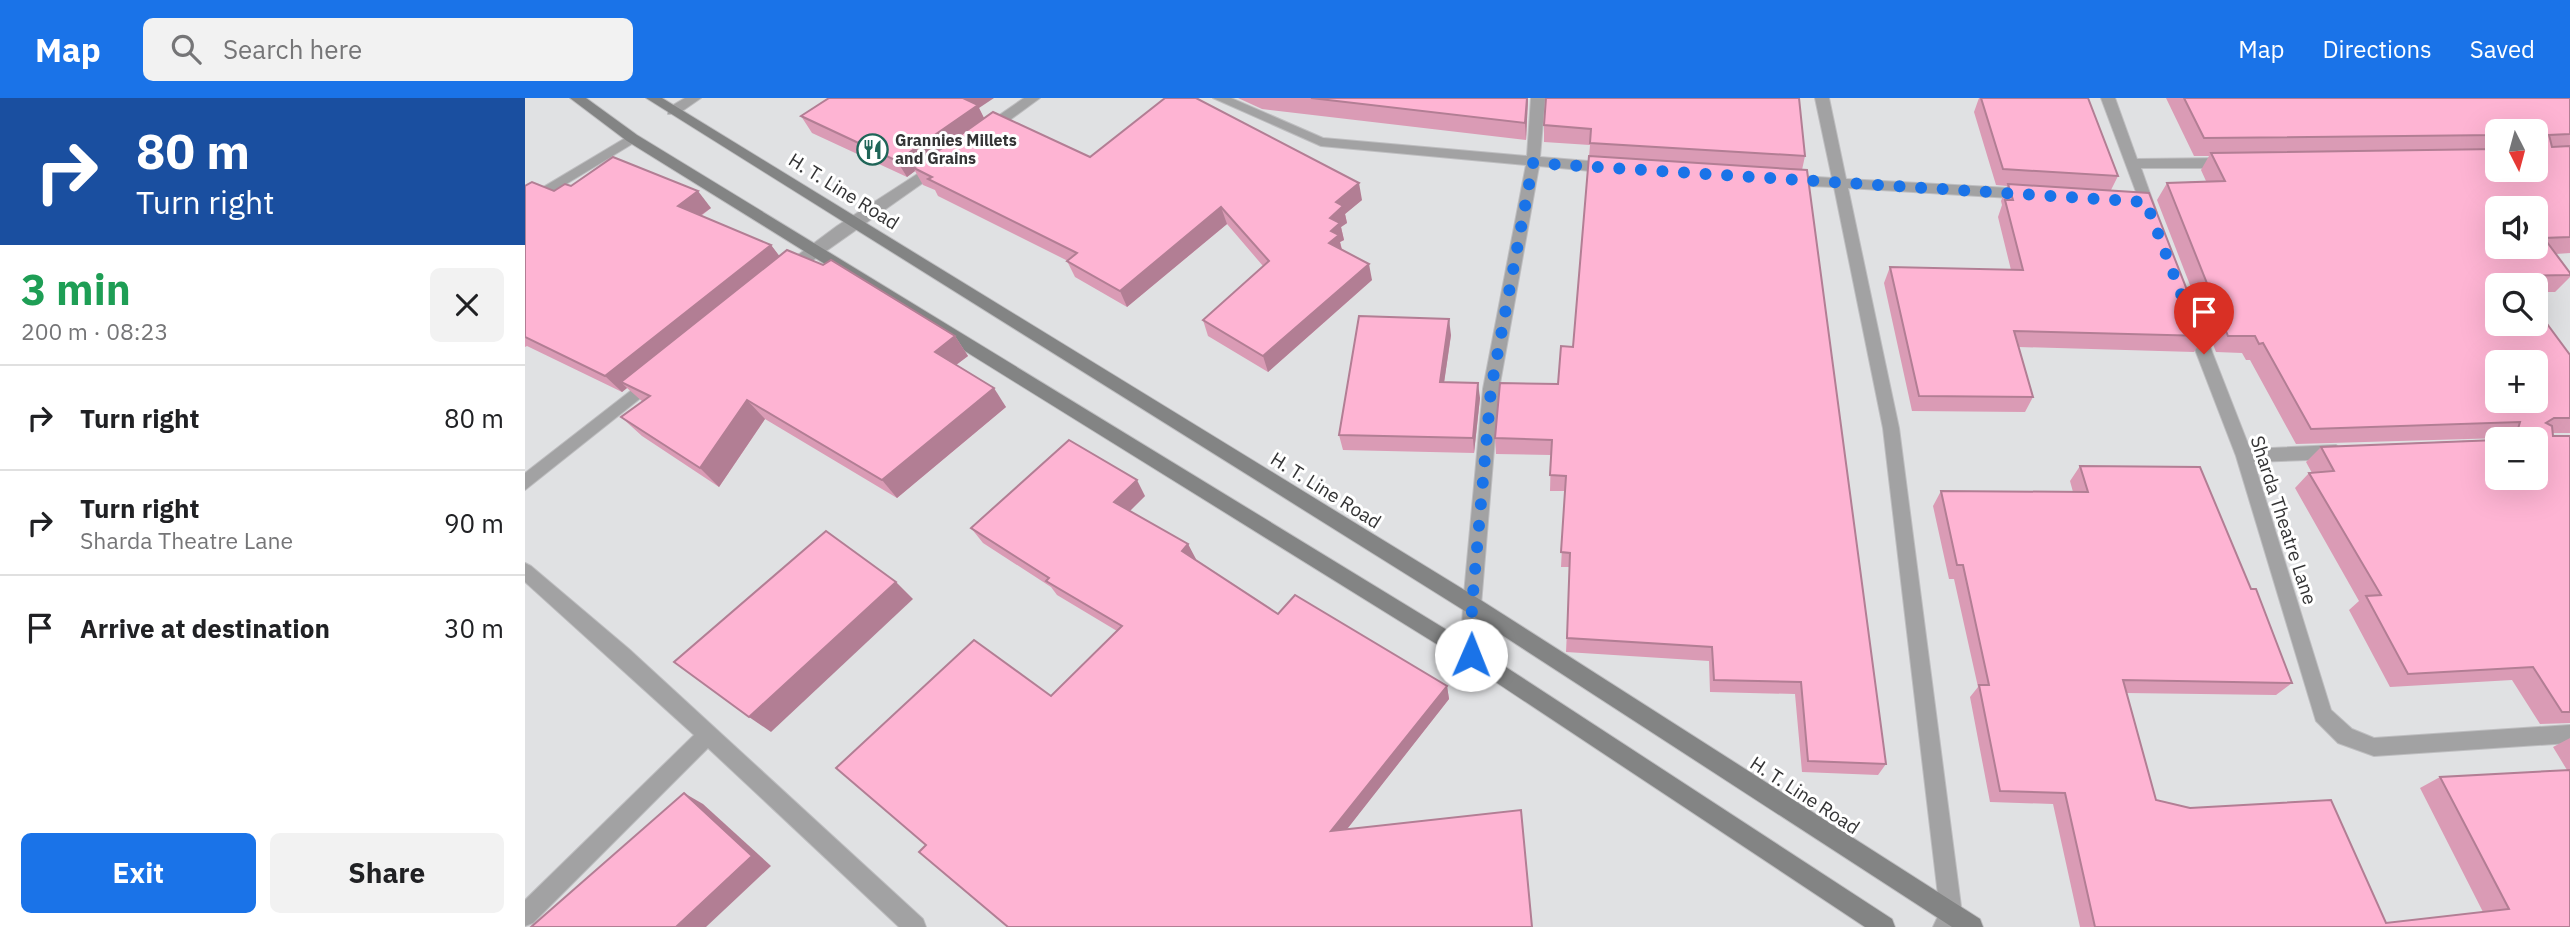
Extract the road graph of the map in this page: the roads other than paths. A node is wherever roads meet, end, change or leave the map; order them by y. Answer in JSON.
{"nodes":[{"id":1,"x":577,"y":98,"type":"edge"},
{"id":2,"x":653,"y":98,"type":"edge"},
{"id":3,"x":694,"y":98,"type":"edge"},
{"id":4,"x":1033,"y":98,"type":"edge"},
{"id":5,"x":1220,"y":98,"type":"edge"},
{"id":6,"x":1538,"y":98,"type":"edge"},
{"id":7,"x":1822,"y":98,"type":"edge"},
{"id":8,"x":2108,"y":98,"type":"edge"},
{"id":9,"x":673,"y":111,"type":"junction"},
{"id":10,"x":978,"y":137,"type":"edge"},
{"id":11,"x":632,"y":138,"type":"junction"},
{"id":12,"x":956,"y":153,"type":"edge"},
{"id":13,"x":1533,"y":163,"type":"junction"},
{"id":14,"x":2241,"y":163,"type":"edge"},
{"id":15,"x":2133,"y":164,"type":"junction"},
{"id":16,"x":1630,"y":169,"type":"edge"},
{"id":17,"x":1769,"y":178,"type":"edge"},
{"id":18,"x":1839,"y":183,"type":"junction"},
{"id":19,"x":2048,"y":196,"type":"edge"},
{"id":20,"x":525,"y":204,"type":"edge"},
{"id":21,"x":856,"y":223,"type":"junction"},
{"id":22,"x":2156,"y":227,"type":"edge"},
{"id":23,"x":815,"y":248,"type":"junction"},
{"id":24,"x":772,"y":283,"type":"edge"},
{"id":25,"x":2185,"y":303,"type":"edge"},
{"id":26,"x":665,"y":370,"type":"edge"},
{"id":27,"x":2350,"y":452,"type":"edge"},
{"id":28,"x":2243,"y":456,"type":"junction"},
{"id":29,"x":525,"y":483,"type":"edge"},
{"id":30,"x":525,"y":571,"type":"edge"},
{"id":31,"x":1472,"y":605,"type":"junction"},
{"id":32,"x":1471,"y":655,"type":"junction"},
{"id":33,"x":708,"y":734,"type":"junction"},
{"id":34,"x":2570,"y":734,"type":"edge"},
{"id":35,"x":525,"y":915,"type":"edge"},
{"id":36,"x":1948,"y":921,"type":"edge"},
{"id":37,"x":915,"y":927,"type":"edge"},
{"id":38,"x":1884,"y":927,"type":"edge"},
{"id":39,"x":1972,"y":927,"type":"edge"}],
"edges":[{"from":1,"to":11,"type":"street"},
{"from":2,"to":9,"type":"street","name":"H. T. Line Road"},
{"from":3,"to":9,"type":"street"},
{"from":4,"to":10,"type":"street"},
{"from":5,"to":13,"type":"street"},
{"from":6,"to":13,"type":"street"},
{"from":7,"to":18,"type":"street"},
{"from":8,"to":15,"type":"street"},
{"from":9,"to":21,"type":"street","name":"H. T. Line Road"},
{"from":11,"to":20,"type":"street"},
{"from":11,"to":23,"type":"street"},
{"from":12,"to":21,"type":"street"},
{"from":13,"to":16,"type":"street"},
{"from":13,"to":31,"type":"street"},
{"from":14,"to":15,"type":"street"},
{"from":15,"to":22,"type":"street"},
{"from":17,"to":18,"type":"street"},
{"from":18,"to":19,"type":"street"},
{"from":18,"to":36,"type":"street"},
{"from":21,"to":23,"type":"street"},
{"from":21,"to":31,"type":"street","name":"H. T. Line Road"},
{"from":23,"to":24,"type":"street"},
{"from":23,"to":32,"type":"street"},
{"from":25,"to":28,"type":"street","name":"Sharda Theatre Lane"},
{"from":26,"to":29,"type":"street"},
{"from":27,"to":28,"type":"street"},
{"from":28,"to":34,"type":"street","name":"Sharda Theatre Lane"},
{"from":30,"to":33,"type":"street"},
{"from":31,"to":32,"type":"street"},
{"from":31,"to":36,"type":"street","name":"H. T. Line Road"},
{"from":32,"to":38,"type":"street"},
{"from":33,"to":35,"type":"street"},
{"from":33,"to":37,"type":"street"},
{"from":36,"to":39,"type":"street","name":"H. T. Line Road"}]}
